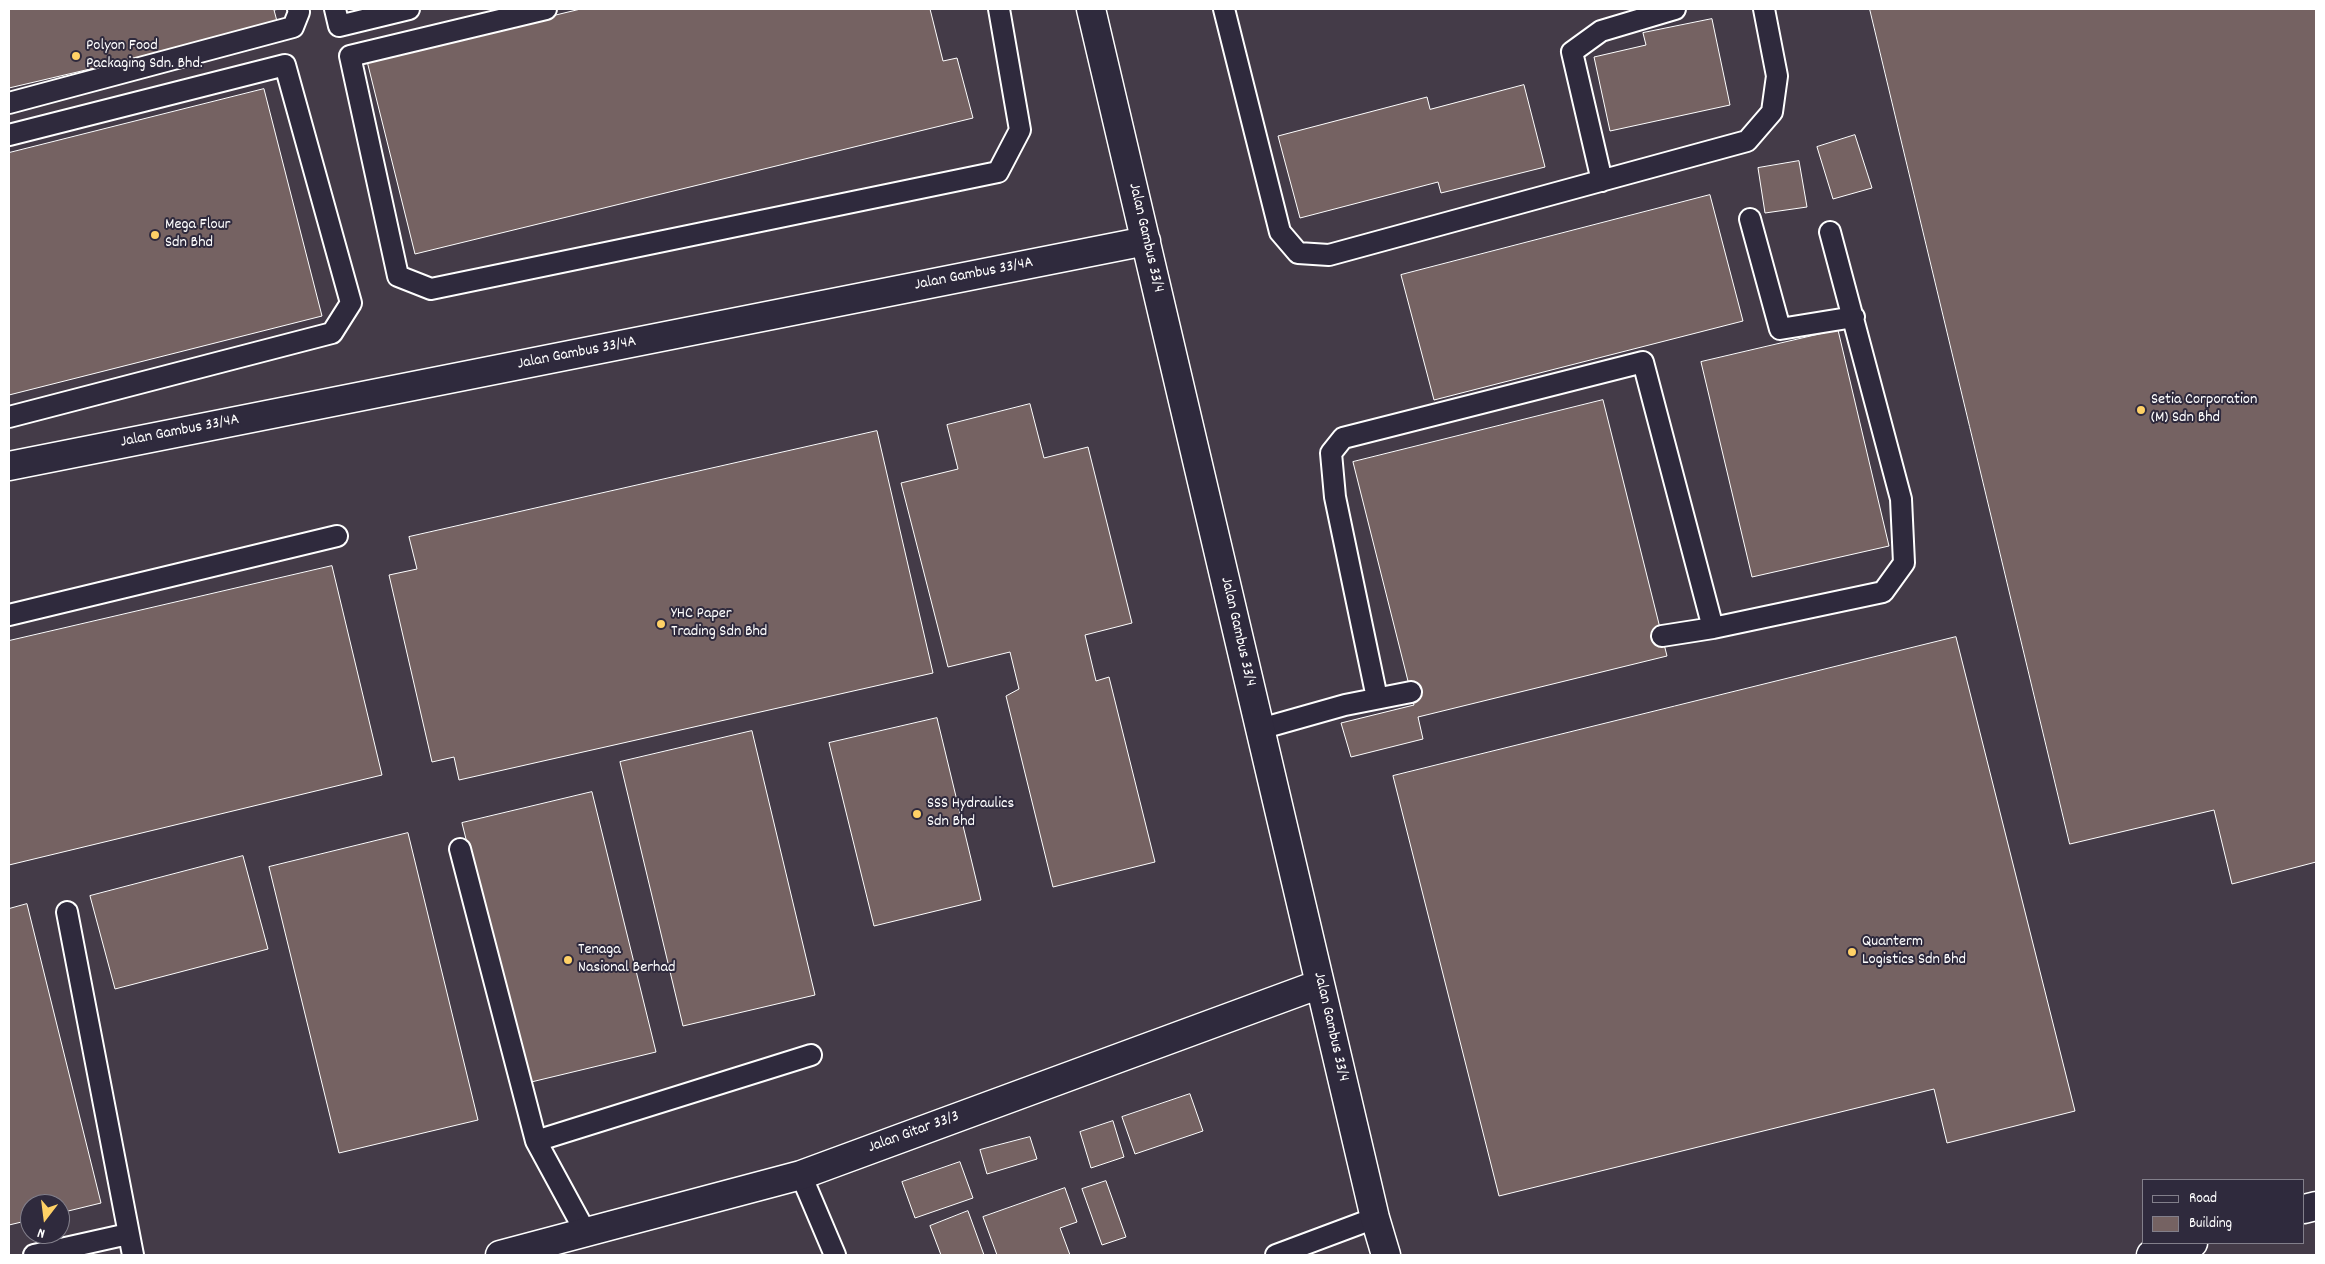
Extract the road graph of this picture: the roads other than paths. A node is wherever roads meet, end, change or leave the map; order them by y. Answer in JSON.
{"nodes":[{"id":1,"x":298,"y":9,"type":"edge"},
{"id":2,"x":335,"y":9,"type":"edge"},
{"id":3,"x":409,"y":9,"type":"edge"},
{"id":4,"x":546,"y":9,"type":"edge"},
{"id":5,"x":999,"y":9,"type":"edge"},
{"id":6,"x":1091,"y":9,"type":"edge"},
{"id":7,"x":1224,"y":9,"type":"edge"},
{"id":8,"x":1675,"y":9,"type":"edge"},
{"id":9,"x":1764,"y":9,"type":"edge"},
{"id":10,"x":9,"y":103,"type":"edge"},
{"id":11,"x":9,"y":135,"type":"edge"},
{"id":12,"x":1602,"y":180,"type":"junction"},
{"id":13,"x":1750,"y":219,"type":"dead end"},
{"id":14,"x":1830,"y":232,"type":"dead end"},
{"id":15,"x":1146,"y":241,"type":"junction"},
{"id":16,"x":1854,"y":317,"type":"junction"},
{"id":17,"x":9,"y":416,"type":"edge"},
{"id":18,"x":9,"y":466,"type":"edge"},
{"id":19,"x":337,"y":536,"type":"dead end"},
{"id":20,"x":9,"y":615,"type":"edge"},
{"id":21,"x":1713,"y":628,"type":"junction"},
{"id":22,"x":1662,"y":636,"type":"dead end"},
{"id":23,"x":1410,"y":692,"type":"dead end"},
{"id":24,"x":1377,"y":698,"type":"junction"},
{"id":25,"x":1260,"y":729,"type":"junction"},
{"id":26,"x":460,"y":849,"type":"dead end"},
{"id":27,"x":67,"y":912,"type":"dead end"},
{"id":28,"x":1320,"y":984,"type":"junction"},
{"id":29,"x":811,"y":1055,"type":"dead end"},
{"id":30,"x":536,"y":1141,"type":"junction"},
{"id":31,"x":800,"y":1174,"type":"junction"},
{"id":32,"x":1374,"y":1218,"type":"junction"},
{"id":33,"x":586,"y":1233,"type":"junction"},
{"id":34,"x":128,"y":1234,"type":"junction"},
{"id":35,"x":2189,"y":1244,"type":"edge"},
{"id":36,"x":34,"y":1255,"type":"edge"},
{"id":37,"x":133,"y":1255,"type":"edge"},
{"id":38,"x":500,"y":1255,"type":"edge"},
{"id":39,"x":836,"y":1255,"type":"edge"},
{"id":40,"x":1276,"y":1255,"type":"edge"},
{"id":41,"x":1386,"y":1255,"type":"edge"},
{"id":42,"x":2151,"y":1255,"type":"edge"}],
"edges":[{"from":1,"to":10,"type":"lane"},
{"from":2,"to":3,"type":"lane"},
{"from":4,"to":5,"type":"lane"},
{"from":6,"to":15,"type":"street","name":"Jalan Gambus 33/4"},
{"from":7,"to":12,"type":"lane"},
{"from":8,"to":12,"type":"lane"},
{"from":9,"to":12,"type":"lane"},
{"from":11,"to":17,"type":"lane"},
{"from":13,"to":16,"type":"lane"},
{"from":14,"to":16,"type":"lane"},
{"from":15,"to":18,"type":"street","name":"Jalan Gambus 33/4A"},
{"from":15,"to":25,"type":"street","name":"Jalan Gambus 33/4"},
{"from":16,"to":21,"type":"lane"},
{"from":19,"to":20,"type":"lane"},
{"from":21,"to":22,"type":"lane"},
{"from":21,"to":24,"type":"lane"},
{"from":23,"to":24,"type":"lane"},
{"from":24,"to":25,"type":"lane"},
{"from":25,"to":28,"type":"street","name":"Jalan Gambus 33/4"},
{"from":26,"to":30,"type":"lane"},
{"from":27,"to":34,"type":"lane"},
{"from":28,"to":31,"type":"street","name":"Jalan Gitar 33/3"},
{"from":28,"to":32,"type":"street","name":"Jalan Gambus 33/4"},
{"from":29,"to":30,"type":"lane"},
{"from":30,"to":33,"type":"lane"},
{"from":31,"to":33,"type":"street","name":"Jalan Gitar 33/3"},
{"from":31,"to":39,"type":"lane"},
{"from":32,"to":40,"type":"lane"},
{"from":32,"to":41,"type":"street","name":"Jalan Gambus 33/4"},
{"from":33,"to":38,"type":"street","name":"Jalan Gitar 33/3"},
{"from":34,"to":36,"type":"lane"},
{"from":34,"to":37,"type":"lane"},
{"from":35,"to":42,"type":"street"}]}
